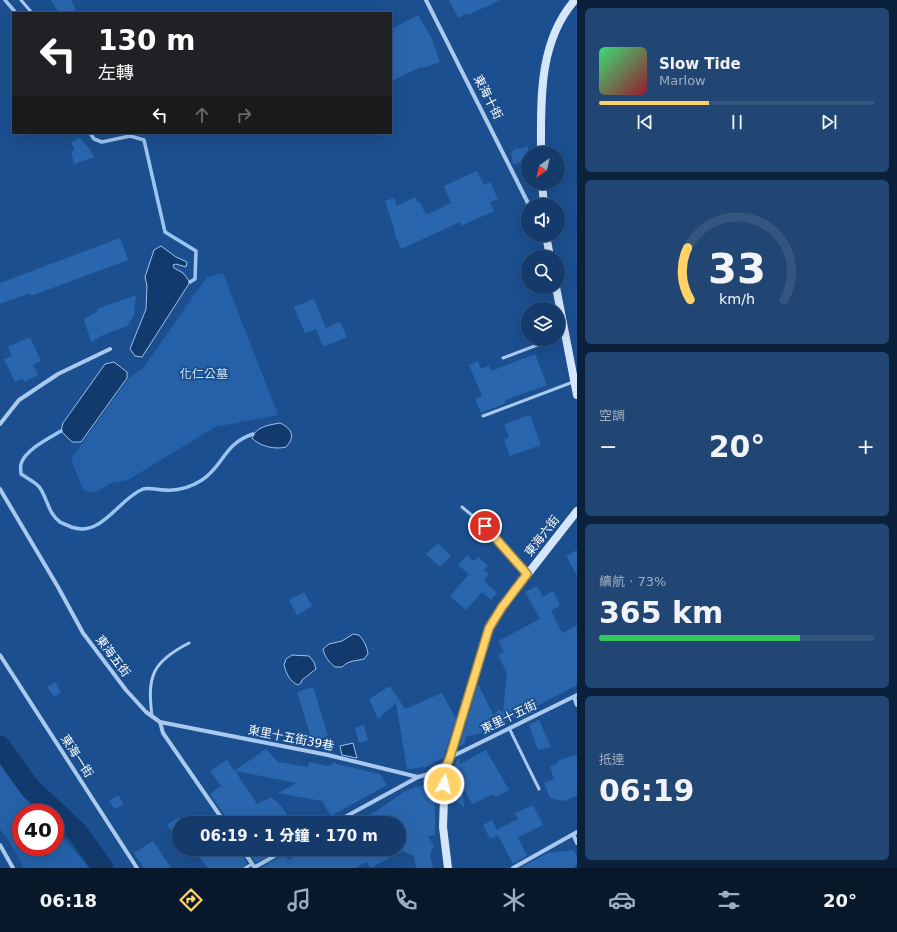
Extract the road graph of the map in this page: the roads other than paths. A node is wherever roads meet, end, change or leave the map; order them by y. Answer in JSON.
{"nodes":[{"id":1,"x":21,"y":0,"type":"edge"},
{"id":2,"x":426,"y":0,"type":"edge"},
{"id":3,"x":575,"y":0,"type":"edge"},
{"id":4,"x":31,"y":12,"type":"edge"},
{"id":5,"x":541,"y":146,"type":"edge"},
{"id":6,"x":525,"y":198,"type":"edge"},
{"id":7,"x":535,"y":346,"type":"edge"},
{"id":8,"x":565,"y":346,"type":"edge"},
{"id":9,"x":110,"y":349,"type":"dead end"},
{"id":10,"x":503,"y":358,"type":"dead end"},
{"id":11,"x":575,"y":381,"type":"junction"},
{"id":12,"x":577,"y":395,"type":"edge"},
{"id":13,"x":483,"y":416,"type":"dead end"},
{"id":14,"x":0,"y":424,"type":"edge"},
{"id":15,"x":0,"y":489,"type":"edge"},
{"id":16,"x":462,"y":507,"type":"dead end"},
{"id":17,"x":577,"y":511,"type":"edge"},
{"id":18,"x":527,"y":574,"type":"junction"},
{"id":19,"x":188,"y":643,"type":"dead end"},
{"id":20,"x":0,"y":655,"type":"edge"},
{"id":21,"x":575,"y":696,"type":"edge"},
{"id":22,"x":577,"y":706,"type":"edge"},
{"id":23,"x":152,"y":716,"type":"junction"},
{"id":24,"x":160,"y":722,"type":"junction"},
{"id":25,"x":509,"y":728,"type":"junction"},
{"id":26,"x":450,"y":757,"type":"junction"},
{"id":27,"x":445,"y":770,"type":"junction"},
{"id":28,"x":418,"y":777,"type":"junction"},
{"id":29,"x":538,"y":789,"type":"dead end"},
{"id":30,"x":220,"y":816,"type":"edge"},
{"id":31,"x":347,"y":816,"type":"edge"},
{"id":32,"x":575,"y":833,"type":"edge"},
{"id":33,"x":577,"y":843,"type":"edge"},
{"id":34,"x":0,"y":845,"type":"edge"},
{"id":35,"x":247,"y":856,"type":"edge"},
{"id":36,"x":273,"y":856,"type":"edge"},
{"id":37,"x":254,"y":866,"type":"edge"},
{"id":38,"x":13,"y":868,"type":"edge"},
{"id":39,"x":137,"y":868,"type":"edge"},
{"id":40,"x":245,"y":868,"type":"edge"},
{"id":41,"x":448,"y":868,"type":"edge"},
{"id":42,"x":512,"y":868,"type":"edge"}],
"edges":[{"from":1,"to":4,"type":"lane"},
{"from":2,"to":6,"type":"street","name":"東海十街"},
{"from":3,"to":5,"type":"street"},
{"from":7,"to":10,"type":"lane"},
{"from":8,"to":11,"type":"street"},
{"from":9,"to":14,"type":"street"},
{"from":11,"to":12,"type":"street"},
{"from":11,"to":13,"type":"lane"},
{"from":15,"to":23,"type":"street","name":"東海五街"},
{"from":16,"to":18,"type":"lane"},
{"from":17,"to":18,"type":"street","name":"東海六街"},
{"from":18,"to":26,"type":"street","name":"東海六街"},
{"from":19,"to":23,"type":"lane"},
{"from":20,"to":39,"type":"street","name":"東海一街"},
{"from":21,"to":22,"type":"street"},
{"from":21,"to":25,"type":"street","name":"東里十五街"},
{"from":23,"to":24,"type":"street","name":"東海五街"},
{"from":24,"to":28,"type":"street","name":"東里十五街39巷"},
{"from":24,"to":30,"type":"street"},
{"from":25,"to":26,"type":"street","name":"東里十五街"},
{"from":25,"to":29,"type":"lane"},
{"from":26,"to":27,"type":"street","name":"東海六街"},
{"from":27,"to":28,"type":"street"},
{"from":27,"to":41,"type":"street","name":"東海六街"},
{"from":28,"to":31,"type":"street"},
{"from":32,"to":33,"type":"street"},
{"from":32,"to":42,"type":"street"},
{"from":34,"to":38,"type":"street"},
{"from":35,"to":37,"type":"street"},
{"from":36,"to":37,"type":"street"},
{"from":37,"to":40,"type":"lane"}]}
